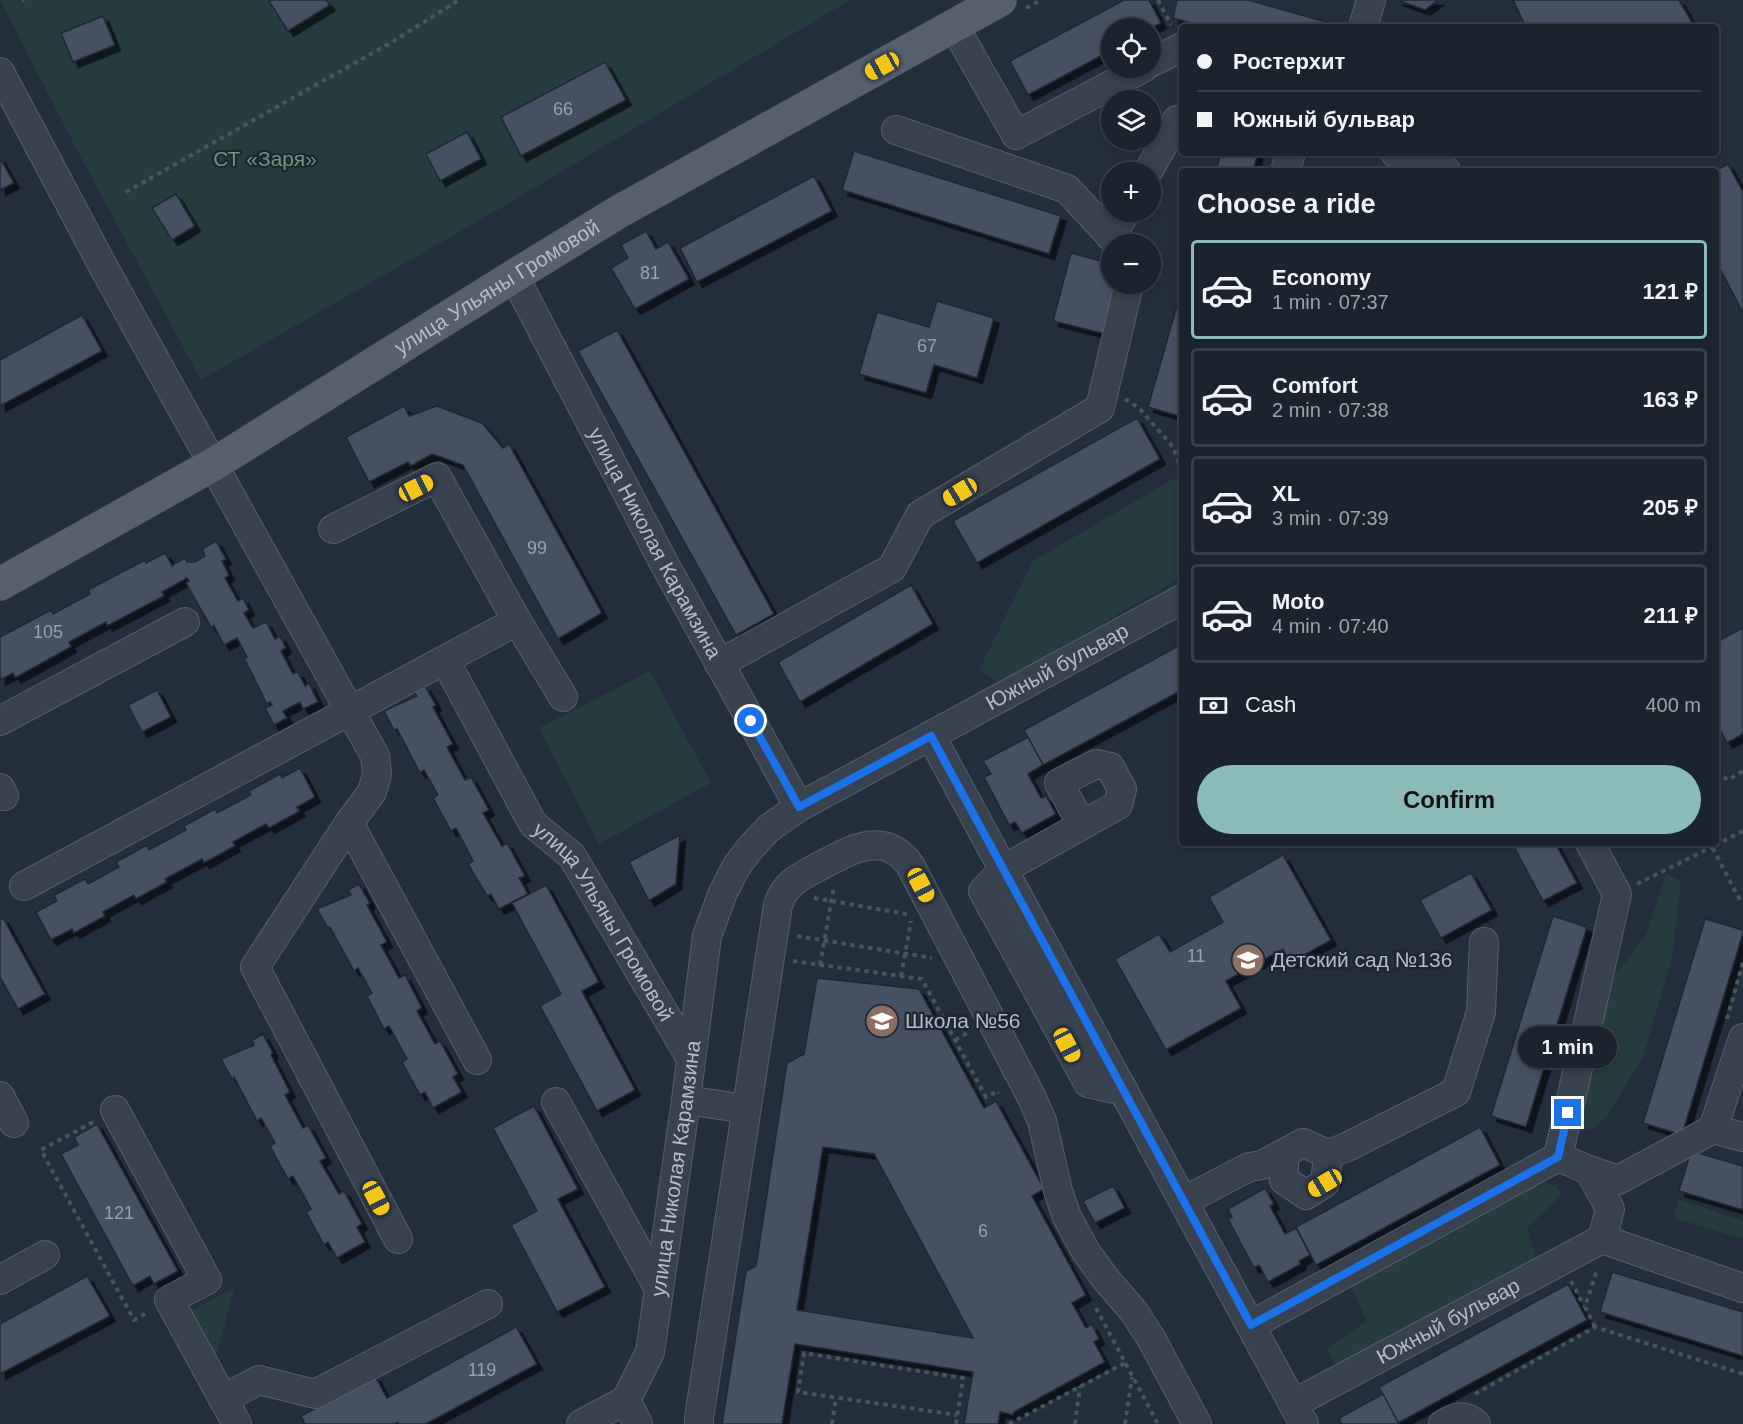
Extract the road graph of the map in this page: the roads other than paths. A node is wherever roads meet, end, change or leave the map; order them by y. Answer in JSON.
{"nodes":[{"id":1,"x":1000,"y":0,"type":"edge"},
{"id":2,"x":954,"y":26,"type":"junction"},
{"id":3,"x":1179,"y":48,"type":"edge"},
{"id":4,"x":1161,"y":58,"type":"edge"},
{"id":5,"x":0,"y":72,"type":"edge"},
{"id":6,"x":1124,"y":78,"type":"edge"},
{"id":7,"x":1178,"y":120,"type":"dead end"},
{"id":8,"x":896,"y":130,"type":"dead end"},
{"id":9,"x":1016,"y":135,"type":"junction"},
{"id":10,"x":1404,"y":156,"type":"edge"},
{"id":11,"x":1154,"y":162,"type":"edge"},
{"id":12,"x":1006,"y":168,"type":"junction"},
{"id":13,"x":1438,"y":168,"type":"edge"},
{"id":14,"x":1108,"y":234,"type":"edge"},
{"id":15,"x":514,"y":276,"type":"junction"},
{"id":16,"x":1127,"y":294,"type":"edge"},
{"id":17,"x":214,"y":464,"type":"junction"},
{"id":18,"x":333,"y":529,"type":"dead end"},
{"id":19,"x":0,"y":584,"type":"edge"},
{"id":20,"x":1179,"y":601,"type":"edge"},
{"id":21,"x":517,"y":621,"type":"junction"},
{"id":22,"x":185,"y":622,"type":"dead end"},
{"id":23,"x":445,"y":660,"type":"junction"},
{"id":24,"x":719,"y":664,"type":"junction"},
{"id":25,"x":563,"y":698,"type":"dead end"},
{"id":26,"x":350,"y":711,"type":"junction"},
{"id":27,"x":0,"y":720,"type":"edge"},
{"id":28,"x":931,"y":736,"type":"junction"},
{"id":29,"x":799,"y":807,"type":"junction"},
{"id":30,"x":349,"y":823,"type":"junction"},
{"id":31,"x":1082,"y":825,"type":"dead end"},
{"id":32,"x":1592,"y":846,"type":"edge"},
{"id":33,"x":1004,"y":869,"type":"junction"},
{"id":34,"x":24,"y":886,"type":"dead end"},
{"id":35,"x":1484,"y":942,"type":"dead end"},
{"id":36,"x":1743,"y":1038,"type":"edge"},
{"id":37,"x":690,"y":1058,"type":"junction"},
{"id":38,"x":477,"y":1060,"type":"dead end"},
{"id":39,"x":0,"y":1096,"type":"edge"},
{"id":40,"x":686,"y":1100,"type":"junction"},
{"id":41,"x":556,"y":1102,"type":"dead end"},
{"id":42,"x":746,"y":1109,"type":"junction"},
{"id":43,"x":115,"y":1110,"type":"road end"},
{"id":44,"x":14,"y":1123,"type":"dead end"},
{"id":45,"x":1713,"y":1129,"type":"junction"},
{"id":46,"x":1743,"y":1137,"type":"edge"},
{"id":47,"x":1284,"y":1154,"type":"junction"},
{"id":48,"x":1328,"y":1154,"type":"junction"},
{"id":49,"x":1558,"y":1157,"type":"junction"},
{"id":50,"x":1589,"y":1170,"type":"junction"},
{"id":51,"x":1618,"y":1180,"type":"junction"},
{"id":52,"x":1185,"y":1201,"type":"junction"},
{"id":53,"x":1610,"y":1209,"type":"junction"},
{"id":54,"x":398,"y":1239,"type":"dead end"},
{"id":55,"x":1602,"y":1239,"type":"junction"},
{"id":56,"x":45,"y":1255,"type":"dead end"},
{"id":57,"x":0,"y":1280,"type":"edge"},
{"id":58,"x":1743,"y":1288,"type":"edge"},
{"id":59,"x":659,"y":1289,"type":"junction"},
{"id":60,"x":488,"y":1304,"type":"dead end"},
{"id":61,"x":1251,"y":1325,"type":"junction"},
{"id":62,"x":224,"y":1399,"type":"junction"},
{"id":63,"x":632,"y":1412,"type":"edge"},
{"id":64,"x":1299,"y":1414,"type":"edge"},
{"id":65,"x":237,"y":1424,"type":"edge"},
{"id":66,"x":580,"y":1424,"type":"edge"},
{"id":67,"x":699,"y":1424,"type":"edge"},
{"id":68,"x":1197,"y":1424,"type":"edge"},
{"id":69,"x":1443,"y":1424,"type":"edge"},
{"id":70,"x":1476,"y":1424,"type":"edge"}],
"edges":[{"from":1,"to":2,"type":"main road","name":"улица Ульяны Громовой"},
{"from":2,"to":9,"type":"street"},
{"from":2,"to":15,"type":"main road","name":"улица Ульяны Громовой"},
{"from":3,"to":4,"type":"street"},
{"from":5,"to":17,"type":"street"},
{"from":6,"to":9,"type":"street"},
{"from":7,"to":11,"type":"street"},
{"from":8,"to":12,"type":"street"},
{"from":9,"to":12,"type":"street"},
{"from":10,"to":13,"type":"street"},
{"from":12,"to":14,"type":"street"},
{"from":15,"to":17,"type":"main road","name":"улица Ульяны Громовой"},
{"from":15,"to":24,"type":"street","name":"улица Николая Карамзина"},
{"from":16,"to":24,"type":"street"},
{"from":17,"to":19,"type":"main road","name":"улица Ульяны Громовой"},
{"from":17,"to":26,"type":"street"},
{"from":18,"to":21,"type":"street"},
{"from":20,"to":28,"type":"street","name":"Южный бульвар"},
{"from":21,"to":23,"type":"street"},
{"from":21,"to":25,"type":"street"},
{"from":22,"to":27,"type":"street"},
{"from":23,"to":26,"type":"street"},
{"from":23,"to":37,"type":"street","name":"улица Ульяны Громовой"},
{"from":24,"to":29,"type":"street","name":"улица Николая Карамзина"},
{"from":26,"to":30,"type":"street"},
{"from":26,"to":34,"type":"street"},
{"from":28,"to":29,"type":"street","name":"улица Николая Карамзина"},
{"from":28,"to":33,"type":"street"},
{"from":29,"to":37,"type":"street","name":"улица Николая Карамзина"},
{"from":30,"to":38,"type":"street"},
{"from":30,"to":54,"type":"street"},
{"from":31,"to":33,"type":"street"},
{"from":32,"to":49,"type":"street"},
{"from":33,"to":52,"type":"street"},
{"from":35,"to":48,"type":"street"},
{"from":36,"to":45,"type":"street"},
{"from":37,"to":40,"type":"street","name":"улица Николая Карамзина"},
{"from":39,"to":44,"type":"street"},
{"from":40,"to":42,"type":"street"},
{"from":40,"to":59,"type":"street","name":"улица Николая Карамзина"},
{"from":41,"to":59,"type":"street"},
{"from":42,"to":67,"type":"street"},
{"from":42,"to":68,"type":"street"},
{"from":43,"to":62,"type":"street"},
{"from":45,"to":46,"type":"street"},
{"from":45,"to":51,"type":"street"},
{"from":47,"to":48,"type":"street"},
{"from":47,"to":48,"type":"street"},
{"from":47,"to":52,"type":"street"},
{"from":49,"to":50,"type":"street"},
{"from":49,"to":61,"type":"street"},
{"from":50,"to":51,"type":"street"},
{"from":50,"to":53,"type":"street"},
{"from":51,"to":53,"type":"street"},
{"from":52,"to":61,"type":"street"},
{"from":53,"to":55,"type":"street"},
{"from":55,"to":58,"type":"street"},
{"from":55,"to":64,"type":"street","name":"Южный бульвар"},
{"from":56,"to":57,"type":"street"},
{"from":59,"to":63,"type":"street","name":"улица Николая Карамзина"},
{"from":60,"to":62,"type":"street"},
{"from":61,"to":64,"type":"street"},
{"from":62,"to":65,"type":"street"},
{"from":63,"to":66,"type":"street","name":"улица Николая Карамзина"},
{"from":69,"to":70,"type":"street"}]}
